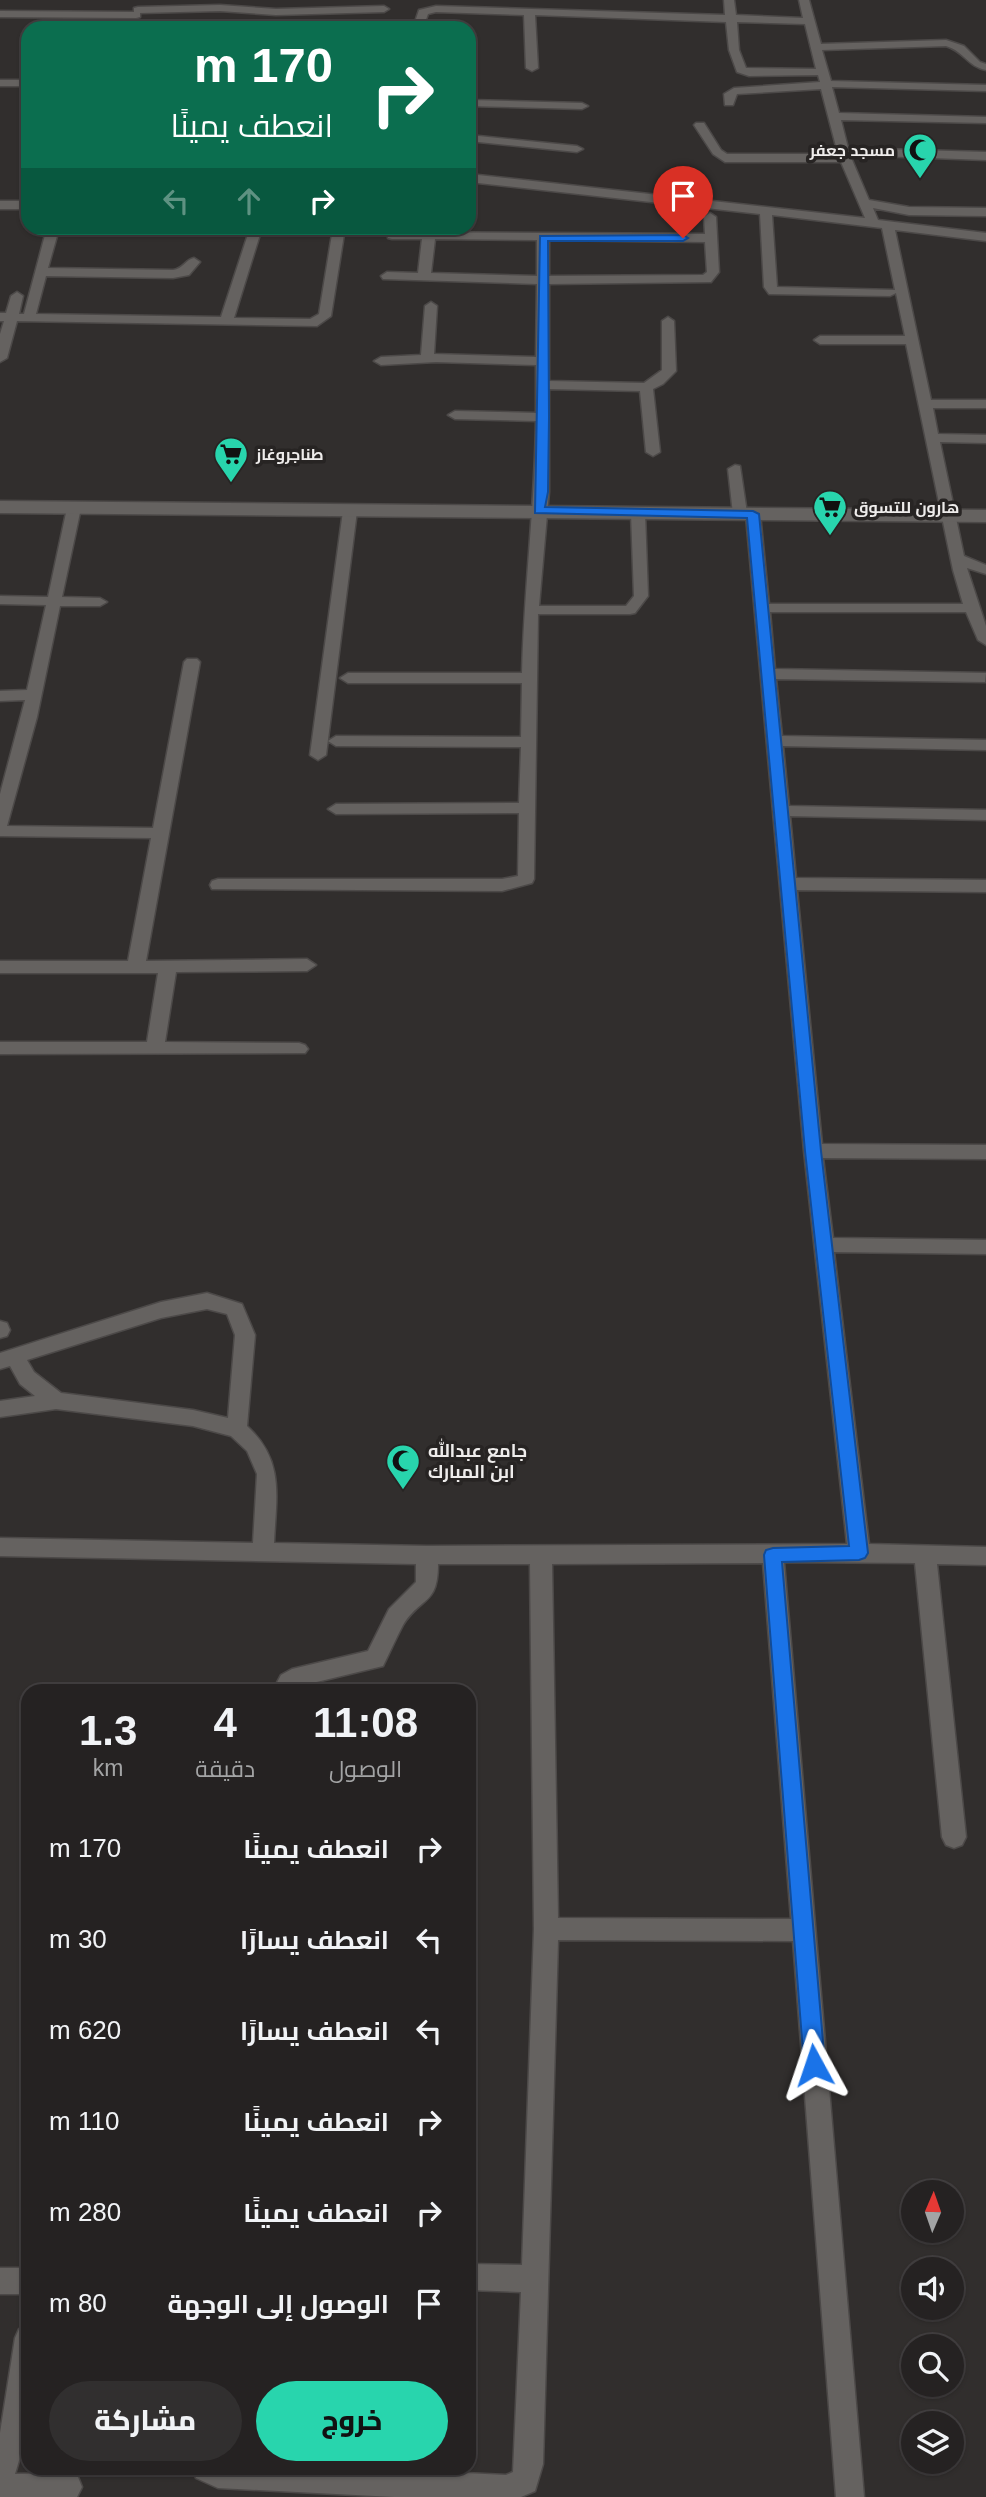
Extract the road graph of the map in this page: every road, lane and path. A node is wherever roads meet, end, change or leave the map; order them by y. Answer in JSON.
{"nodes":[{"id":1,"x":520,"y":0,"type":"edge"},
{"id":2,"x":636,"y":0,"type":"edge"},
{"id":3,"x":729,"y":0,"type":"edge"},
{"id":4,"x":804,"y":0,"type":"edge"},
{"id":5,"x":138,"y":8,"type":"edge"},
{"id":6,"x":384,"y":9,"type":"dead end"},
{"id":7,"x":517,"y":12,"type":"junction"},
{"id":8,"x":530,"y":12,"type":"junction"},
{"id":9,"x":0,"y":15,"type":"edge"},
{"id":10,"x":634,"y":15,"type":"junction"},
{"id":11,"x":730,"y":18,"type":"junction"},
{"id":12,"x":420,"y":21,"type":"edge"},
{"id":13,"x":809,"y":21,"type":"junction"},
{"id":14,"x":816,"y":47,"type":"junction"},
{"id":15,"x":986,"y":67,"type":"edge"},
{"id":16,"x":532,"y":68,"type":"dead end"},
{"id":17,"x":825,"y":78,"type":"junction"},
{"id":18,"x":0,"y":83,"type":"edge"},
{"id":19,"x":21,"y":83,"type":"edge"},
{"id":20,"x":986,"y":88,"type":"edge"},
{"id":21,"x":476,"y":103,"type":"edge"},
{"id":22,"x":730,"y":103,"type":"dead end"},
{"id":23,"x":582,"y":106,"type":"dead end"},
{"id":24,"x":835,"y":116,"type":"junction"},
{"id":25,"x":986,"y":120,"type":"edge"},
{"id":26,"x":699,"y":125,"type":"dead end"},
{"id":27,"x":476,"y":139,"type":"edge"},
{"id":28,"x":577,"y":149,"type":"dead end"},
{"id":29,"x":844,"y":155,"type":"junction"},
{"id":30,"x":986,"y":156,"type":"edge"},
{"id":31,"x":476,"y":179,"type":"edge"},
{"id":32,"x":864,"y":202,"type":"junction"},
{"id":33,"x":0,"y":205,"type":"edge"},
{"id":34,"x":21,"y":205,"type":"edge"},
{"id":35,"x":766,"y":212,"type":"junction"},
{"id":36,"x":986,"y":212,"type":"edge"},
{"id":37,"x":710,"y":217,"type":"dead end"},
{"id":38,"x":873,"y":223,"type":"junction"},
{"id":39,"x":888,"y":226,"type":"junction"},
{"id":40,"x":51,"y":235,"type":"edge"},
{"id":41,"x":254,"y":235,"type":"edge"},
{"id":42,"x":338,"y":235,"type":"edge"},
{"id":43,"x":392,"y":235,"type":"dead end"},
{"id":44,"x":429,"y":236,"type":"junction"},
{"id":45,"x":986,"y":237,"type":"edge"},
{"id":46,"x":543,"y":238,"type":"junction"},
{"id":47,"x":710,"y":238,"type":"junction"},
{"id":48,"x":194,"y":262,"type":"dead end"},
{"id":49,"x":41,"y":272,"type":"junction"},
{"id":50,"x":387,"y":276,"type":"dead end"},
{"id":51,"x":424,"y":276,"type":"junction"},
{"id":52,"x":543,"y":279,"type":"junction"},
{"id":53,"x":890,"y":292,"type":"dead end"},
{"id":54,"x":17,"y":296,"type":"dead end"},
{"id":55,"x":431,"y":306,"type":"dead end"},
{"id":56,"x":6,"y":317,"type":"edge"},
{"id":57,"x":29,"y":317,"type":"junction"},
{"id":58,"x":227,"y":320,"type":"junction"},
{"id":59,"x":668,"y":321,"type":"dead end"},
{"id":60,"x":820,"y":340,"type":"dead end"},
{"id":61,"x":914,"y":340,"type":"junction"},
{"id":62,"x":0,"y":358,"type":"edge"},
{"id":63,"x":427,"y":358,"type":"junction"},
{"id":64,"x":381,"y":361,"type":"dead end"},
{"id":65,"x":544,"y":361,"type":"junction"},
{"id":66,"x":544,"y":385,"type":"junction"},
{"id":67,"x":646,"y":387,"type":"junction"},
{"id":68,"x":925,"y":404,"type":"junction"},
{"id":69,"x":986,"y":404,"type":"edge"},
{"id":70,"x":455,"y":415,"type":"dead end"},
{"id":71,"x":544,"y":417,"type":"junction"},
{"id":72,"x":933,"y":438,"type":"junction"},
{"id":73,"x":986,"y":439,"type":"edge"},
{"id":74,"x":653,"y":452,"type":"dead end"},
{"id":75,"x":735,"y":469,"type":"dead end"},
{"id":76,"x":0,"y":507,"type":"edge"},
{"id":77,"x":74,"y":508,"type":"junction"},
{"id":78,"x":350,"y":511,"type":"junction"},
{"id":79,"x":539,"y":511,"type":"junction"},
{"id":80,"x":638,"y":513,"type":"junction"},
{"id":81,"x":746,"y":514,"type":"junction"},
{"id":82,"x":948,"y":515,"type":"junction"},
{"id":83,"x":986,"y":516,"type":"edge"},
{"id":84,"x":958,"y":559,"type":"junction"},
{"id":85,"x":986,"y":570,"type":"edge"},
{"id":86,"x":0,"y":600,"type":"edge"},
{"id":87,"x":53,"y":600,"type":"junction"},
{"id":88,"x":100,"y":602,"type":"dead end"},
{"id":89,"x":762,"y":608,"type":"junction"},
{"id":90,"x":972,"y":608,"type":"junction"},
{"id":91,"x":531,"y":610,"type":"junction"},
{"id":92,"x":986,"y":640,"type":"edge"},
{"id":93,"x":192,"y":662,"type":"dead end"},
{"id":94,"x":768,"y":674,"type":"junction"},
{"id":95,"x":985,"y":677,"type":"edge"},
{"id":96,"x":348,"y":678,"type":"dead end"},
{"id":97,"x":530,"y":678,"type":"junction"},
{"id":98,"x":33,"y":695,"type":"junction"},
{"id":99,"x":0,"y":696,"type":"edge"},
{"id":100,"x":336,"y":741,"type":"dead end"},
{"id":101,"x":775,"y":741,"type":"junction"},
{"id":102,"x":528,"y":742,"type":"junction"},
{"id":103,"x":986,"y":745,"type":"edge"},
{"id":104,"x":318,"y":755,"type":"dead end"},
{"id":105,"x":527,"y":808,"type":"junction"},
{"id":106,"x":337,"y":809,"type":"dead end"},
{"id":107,"x":782,"y":811,"type":"junction"},
{"id":108,"x":986,"y":815,"type":"edge"},
{"id":109,"x":0,"y":824,"type":"edge"},
{"id":110,"x":0,"y":831,"type":"edge"},
{"id":111,"x":161,"y":833,"type":"junction"},
{"id":112,"x":789,"y":884,"type":"junction"},
{"id":113,"x":218,"y":885,"type":"dead end"},
{"id":114,"x":986,"y":886,"type":"edge"},
{"id":115,"x":307,"y":965,"type":"dead end"},
{"id":116,"x":0,"y":967,"type":"edge"},
{"id":117,"x":136,"y":967,"type":"junction"},
{"id":118,"x":169,"y":967,"type":"junction"},
{"id":119,"x":0,"y":1048,"type":"edge"},
{"id":120,"x":155,"y":1049,"type":"junction"},
{"id":121,"x":299,"y":1049,"type":"dead end"},
{"id":122,"x":813,"y":1151,"type":"junction"},
{"id":123,"x":986,"y":1152,"type":"edge"},
{"id":124,"x":825,"y":1245,"type":"junction"},
{"id":125,"x":986,"y":1247,"type":"edge"},
{"id":126,"x":7,"y":1359,"type":"edge"},
{"id":127,"x":56,"y":1401,"type":"junction"},
{"id":128,"x":0,"y":1409,"type":"edge"},
{"id":129,"x":237,"y":1429,"type":"junction"},
{"id":130,"x":0,"y":1547,"type":"edge"},
{"id":131,"x":263,"y":1552,"type":"junction"},
{"id":132,"x":859,"y":1553,"type":"junction"},
{"id":133,"x":541,"y":1554,"type":"junction"},
{"id":134,"x":428,"y":1555,"type":"junction"},
{"id":135,"x":773,"y":1555,"type":"junction"},
{"id":136,"x":925,"y":1555,"type":"junction"},
{"id":137,"x":986,"y":1556,"type":"edge"},
{"id":138,"x":288,"y":1684,"type":"edge"},
{"id":139,"x":954,"y":1837,"type":"dead end"},
{"id":140,"x":546,"y":1929,"type":"junction"},
{"id":141,"x":803,"y":1930,"type":"junction"},
{"id":142,"x":476,"y":2277,"type":"edge"},
{"id":143,"x":535,"y":2279,"type":"junction"},
{"id":144,"x":0,"y":2281,"type":"edge"},
{"id":145,"x":21,"y":2281,"type":"edge"},
{"id":146,"x":21,"y":2385,"type":"edge"},
{"id":147,"x":237,"y":2475,"type":"edge"},
{"id":148,"x":0,"y":2479,"type":"edge"},
{"id":149,"x":68,"y":2487,"type":"dead end"},
{"id":150,"x":0,"y":2488,"type":"edge"},
{"id":151,"x":850,"y":2497,"type":"edge"}],
"edges":[{"from":1,"to":7,"type":"street"},
{"from":2,"to":10,"type":"street"},
{"from":3,"to":11,"type":"street"},
{"from":4,"to":13,"type":"street"},
{"from":5,"to":6,"type":"street"},
{"from":5,"to":9,"type":"street"},
{"from":7,"to":8,"type":"street"},
{"from":7,"to":12,"type":"street"},
{"from":8,"to":10,"type":"street"},
{"from":8,"to":16,"type":"street"},
{"from":10,"to":11,"type":"street"},
{"from":11,"to":13,"type":"street"},
{"from":11,"to":17,"type":"street"},
{"from":13,"to":14,"type":"street"},
{"from":14,"to":15,"type":"street"},
{"from":14,"to":17,"type":"street"},
{"from":17,"to":20,"type":"street"},
{"from":17,"to":22,"type":"street"},
{"from":17,"to":24,"type":"street"},
{"from":18,"to":19,"type":"street"},
{"from":21,"to":23,"type":"street"},
{"from":24,"to":25,"type":"street"},
{"from":24,"to":29,"type":"street"},
{"from":26,"to":29,"type":"street"},
{"from":27,"to":28,"type":"street"},
{"from":29,"to":30,"type":"street"},
{"from":29,"to":32,"type":"street"},
{"from":31,"to":35,"type":"street"},
{"from":32,"to":36,"type":"street"},
{"from":32,"to":38,"type":"street"},
{"from":33,"to":34,"type":"street"},
{"from":35,"to":38,"type":"street"},
{"from":35,"to":53,"type":"street"},
{"from":37,"to":47,"type":"street"},
{"from":38,"to":39,"type":"street"},
{"from":39,"to":45,"type":"street"},
{"from":39,"to":61,"type":"street"},
{"from":40,"to":49,"type":"street"},
{"from":41,"to":58,"type":"street"},
{"from":42,"to":58,"type":"street"},
{"from":43,"to":44,"type":"street"},
{"from":44,"to":46,"type":"street"},
{"from":44,"to":51,"type":"street"},
{"from":46,"to":47,"type":"street"},
{"from":46,"to":52,"type":"street"},
{"from":47,"to":52,"type":"street"},
{"from":48,"to":49,"type":"street"},
{"from":49,"to":57,"type":"street"},
{"from":50,"to":51,"type":"street"},
{"from":51,"to":52,"type":"street"},
{"from":52,"to":65,"type":"street"},
{"from":54,"to":56,"type":"street"},
{"from":55,"to":63,"type":"street"},
{"from":56,"to":57,"type":"street"},
{"from":56,"to":62,"type":"street"},
{"from":57,"to":58,"type":"street"},
{"from":59,"to":67,"type":"street"},
{"from":60,"to":61,"type":"street"},
{"from":61,"to":68,"type":"street"},
{"from":63,"to":64,"type":"street"},
{"from":63,"to":65,"type":"street"},
{"from":65,"to":66,"type":"street"},
{"from":66,"to":67,"type":"street"},
{"from":66,"to":71,"type":"street"},
{"from":67,"to":74,"type":"street"},
{"from":68,"to":69,"type":"street"},
{"from":68,"to":72,"type":"street"},
{"from":70,"to":71,"type":"street"},
{"from":71,"to":79,"type":"street"},
{"from":72,"to":73,"type":"street"},
{"from":72,"to":82,"type":"street"},
{"from":75,"to":81,"type":"street"},
{"from":76,"to":77,"type":"street"},
{"from":77,"to":78,"type":"street"},
{"from":77,"to":87,"type":"street"},
{"from":78,"to":79,"type":"street"},
{"from":78,"to":104,"type":"street"},
{"from":79,"to":80,"type":"street"},
{"from":79,"to":91,"type":"street"},
{"from":80,"to":81,"type":"street"},
{"from":80,"to":91,"type":"street"},
{"from":81,"to":82,"type":"street"},
{"from":81,"to":89,"type":"street"},
{"from":82,"to":83,"type":"street"},
{"from":82,"to":84,"type":"street"},
{"from":84,"to":85,"type":"street"},
{"from":84,"to":90,"type":"street"},
{"from":86,"to":87,"type":"street"},
{"from":87,"to":88,"type":"street"},
{"from":87,"to":98,"type":"street"},
{"from":89,"to":90,"type":"street"},
{"from":89,"to":94,"type":"street"},
{"from":90,"to":92,"type":"street"},
{"from":91,"to":97,"type":"street"},
{"from":93,"to":111,"type":"street"},
{"from":94,"to":95,"type":"street"},
{"from":94,"to":101,"type":"street"},
{"from":96,"to":97,"type":"street"},
{"from":97,"to":102,"type":"street"},
{"from":98,"to":99,"type":"street"},
{"from":98,"to":109,"type":"street"},
{"from":100,"to":102,"type":"street"},
{"from":101,"to":103,"type":"street"},
{"from":101,"to":107,"type":"street"},
{"from":102,"to":105,"type":"street"},
{"from":105,"to":106,"type":"street"},
{"from":105,"to":113,"type":"street"},
{"from":107,"to":108,"type":"street"},
{"from":107,"to":112,"type":"street"},
{"from":110,"to":111,"type":"street"},
{"from":111,"to":117,"type":"street"},
{"from":112,"to":114,"type":"street"},
{"from":112,"to":122,"type":"street"},
{"from":115,"to":118,"type":"street"},
{"from":116,"to":117,"type":"street"},
{"from":117,"to":118,"type":"street"},
{"from":118,"to":120,"type":"street"},
{"from":119,"to":120,"type":"street"},
{"from":120,"to":121,"type":"street"},
{"from":122,"to":123,"type":"street"},
{"from":122,"to":124,"type":"street"},
{"from":124,"to":125,"type":"street"},
{"from":124,"to":132,"type":"street"},
{"from":126,"to":127,"type":"street"},
{"from":126,"to":129,"type":"street"},
{"from":127,"to":128,"type":"street"},
{"from":127,"to":129,"type":"street"},
{"from":129,"to":131,"type":"street"},
{"from":130,"to":131,"type":"street"},
{"from":131,"to":134,"type":"street"},
{"from":132,"to":135,"type":"street"},
{"from":132,"to":136,"type":"street"},
{"from":133,"to":134,"type":"street"},
{"from":133,"to":135,"type":"street"},
{"from":133,"to":140,"type":"street"},
{"from":134,"to":138,"type":"street"},
{"from":135,"to":141,"type":"street"},
{"from":136,"to":137,"type":"street"},
{"from":136,"to":139,"type":"street"},
{"from":140,"to":141,"type":"street"},
{"from":140,"to":143,"type":"street"},
{"from":141,"to":151,"type":"street"},
{"from":142,"to":143,"type":"street"},
{"from":143,"to":147,"type":"street"},
{"from":144,"to":145,"type":"street"},
{"from":146,"to":148,"type":"street"},
{"from":149,"to":150,"type":"street"}]}
